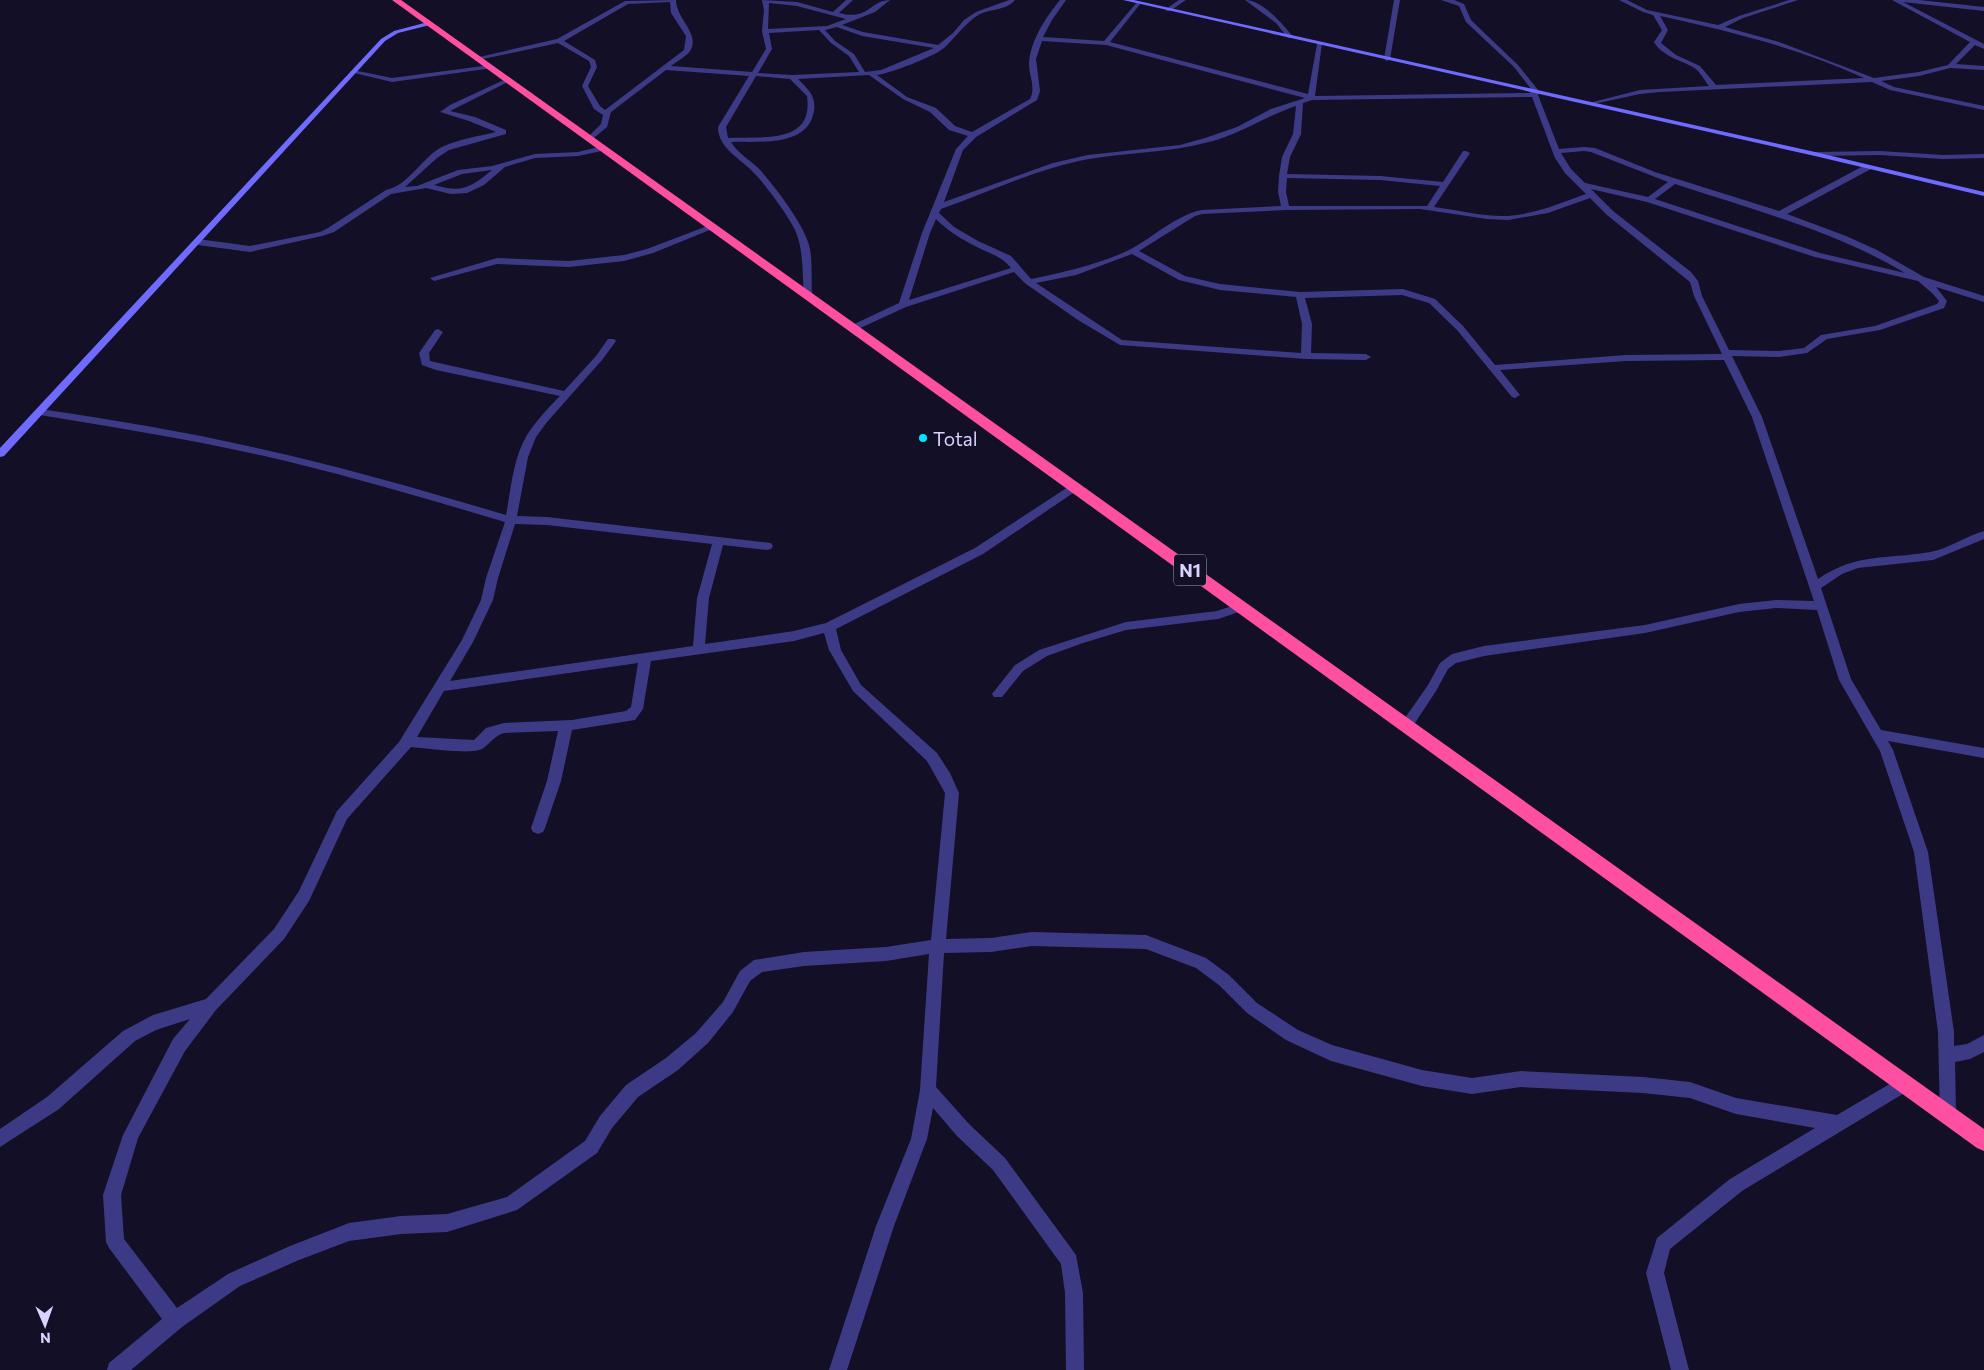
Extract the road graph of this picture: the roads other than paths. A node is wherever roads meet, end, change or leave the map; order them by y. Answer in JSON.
{"nodes":[{"id":1,"x":396,"y":0,"type":"edge"},
{"id":2,"x":673,"y":0,"type":"edge"},
{"id":3,"x":850,"y":0,"type":"edge"},
{"id":4,"x":887,"y":0,"type":"edge"},
{"id":5,"x":1012,"y":0,"type":"edge"},
{"id":6,"x":1063,"y":0,"type":"edge"},
{"id":7,"x":1126,"y":0,"type":"edge"},
{"id":8,"x":1183,"y":0,"type":"edge"},
{"id":9,"x":1248,"y":0,"type":"edge"},
{"id":10,"x":1397,"y":0,"type":"edge"},
{"id":11,"x":1444,"y":0,"type":"edge"},
{"id":12,"x":1622,"y":0,"type":"edge"},
{"id":13,"x":1794,"y":0,"type":"edge"},
{"id":14,"x":1895,"y":0,"type":"edge"},
{"id":15,"x":1903,"y":0,"type":"edge"},
{"id":16,"x":1974,"y":0,"type":"edge"},
{"id":17,"x":765,"y":1,"type":"edge"},
{"id":18,"x":1138,"y":2,"type":"junction"},
{"id":19,"x":1983,"y":8,"type":"edge"},
{"id":20,"x":1168,"y":10,"type":"junction"},
{"id":21,"x":1655,"y":13,"type":"junction"},
{"id":22,"x":834,"y":14,"type":"junction"},
{"id":23,"x":853,"y":19,"type":"junction"},
{"id":24,"x":428,"y":24,"type":"junction"},
{"id":25,"x":837,"y":26,"type":"junction"},
{"id":26,"x":1720,"y":27,"type":"junction"},
{"id":27,"x":821,"y":29,"type":"junction"},
{"id":28,"x":765,"y":31,"type":"junction"},
{"id":29,"x":1290,"y":37,"type":"junction"},
{"id":30,"x":1966,"y":38,"type":"junction"},
{"id":31,"x":1040,"y":39,"type":"junction"},
{"id":32,"x":560,"y":40,"type":"junction"},
{"id":33,"x":1974,"y":42,"type":"junction"},
{"id":34,"x":1984,"y":42,"type":"edge"},
{"id":35,"x":1106,"y":44,"type":"junction"},
{"id":36,"x":1320,"y":44,"type":"junction"},
{"id":37,"x":941,"y":47,"type":"junction"},
{"id":38,"x":1984,"y":47,"type":"edge"},
{"id":39,"x":478,"y":58,"type":"junction"},
{"id":40,"x":1387,"y":59,"type":"junction"},
{"id":41,"x":1950,"y":66,"type":"junction"},
{"id":42,"x":491,"y":67,"type":"junction"},
{"id":43,"x":664,"y":68,"type":"junction"},
{"id":44,"x":1984,"y":68,"type":"edge"},
{"id":45,"x":353,"y":72,"type":"junction"},
{"id":46,"x":755,"y":74,"type":"junction"},
{"id":47,"x":866,"y":74,"type":"junction"},
{"id":48,"x":792,"y":77,"type":"junction"},
{"id":49,"x":508,"y":80,"type":"junction"},
{"id":50,"x":1873,"y":80,"type":"junction"},
{"id":51,"x":1714,"y":88,"type":"junction"},
{"id":52,"x":1535,"y":92,"type":"junction"},
{"id":53,"x":1311,"y":98,"type":"junction"},
{"id":54,"x":1300,"y":102,"type":"junction"},
{"id":55,"x":1591,"y":104,"type":"junction"},
{"id":56,"x":1984,"y":108,"type":"edge"},
{"id":57,"x":606,"y":114,"type":"junction"},
{"id":58,"x":973,"y":135,"type":"junction"},
{"id":59,"x":590,"y":138,"type":"junction"},
{"id":60,"x":726,"y":140,"type":"junction"},
{"id":61,"x":603,"y":148,"type":"junction"},
{"id":62,"x":1557,"y":151,"type":"junction"},
{"id":63,"x":1466,"y":153,"type":"dead end"},
{"id":64,"x":1815,"y":154,"type":"junction"},
{"id":65,"x":1984,"y":156,"type":"edge"},
{"id":66,"x":503,"y":165,"type":"junction"},
{"id":67,"x":1868,"y":167,"type":"junction"},
{"id":68,"x":1283,"y":176,"type":"junction"},
{"id":69,"x":1675,"y":180,"type":"junction"},
{"id":70,"x":1443,"y":184,"type":"junction"},
{"id":71,"x":1582,"y":185,"type":"junction"},
{"id":72,"x":426,"y":186,"type":"junction"},
{"id":73,"x":397,"y":191,"type":"junction"},
{"id":74,"x":1984,"y":194,"type":"edge"},
{"id":75,"x":1591,"y":195,"type":"junction"},
{"id":76,"x":1648,"y":200,"type":"junction"},
{"id":77,"x":1286,"y":208,"type":"junction"},
{"id":78,"x":1429,"y":208,"type":"junction"},
{"id":79,"x":936,"y":210,"type":"junction"},
{"id":80,"x":1782,"y":213,"type":"junction"},
{"id":81,"x":713,"y":227,"type":"junction"},
{"id":82,"x":928,"y":229,"type":"junction"},
{"id":83,"x":951,"y":229,"type":"junction"},
{"id":84,"x":198,"y":242,"type":"junction"},
{"id":85,"x":1133,"y":251,"type":"junction"},
{"id":86,"x":1016,"y":269,"type":"junction"},
{"id":87,"x":434,"y":278,"type":"dead end"},
{"id":88,"x":1921,"y":278,"type":"junction"},
{"id":89,"x":1029,"y":282,"type":"junction"},
{"id":90,"x":808,"y":295,"type":"junction"},
{"id":91,"x":1300,"y":295,"type":"junction"},
{"id":92,"x":1984,"y":299,"type":"edge"},
{"id":93,"x":903,"y":305,"type":"junction"},
{"id":94,"x":853,"y":328,"type":"junction"},
{"id":95,"x":438,"y":332,"type":"dead end"},
{"id":96,"x":612,"y":341,"type":"dead end"},
{"id":97,"x":1727,"y":355,"type":"junction"},
{"id":98,"x":1306,"y":356,"type":"junction"},
{"id":99,"x":1366,"y":357,"type":"dead end"},
{"id":100,"x":1493,"y":368,"type":"junction"},
{"id":101,"x":566,"y":394,"type":"junction"},
{"id":102,"x":1515,"y":395,"type":"dead end"},
{"id":103,"x":40,"y":412,"type":"junction"},
{"id":104,"x":0,"y":454,"type":"edge"},
{"id":105,"x":1075,"y":487,"type":"junction"},
{"id":106,"x":511,"y":520,"type":"junction"},
{"id":107,"x":1984,"y":535,"type":"edge"},
{"id":108,"x":718,"y":541,"type":"junction"},
{"id":109,"x":767,"y":546,"type":"dead end"},
{"id":110,"x":1814,"y":586,"type":"junction"},
{"id":111,"x":1821,"y":606,"type":"junction"},
{"id":112,"x":1241,"y":607,"type":"junction"},
{"id":113,"x":829,"y":627,"type":"junction"},
{"id":114,"x":699,"y":649,"type":"junction"},
{"id":115,"x":645,"y":658,"type":"junction"},
{"id":116,"x":439,"y":687,"type":"junction"},
{"id":117,"x":998,"y":694,"type":"dead end"},
{"id":118,"x":1406,"y":725,"type":"junction"},
{"id":119,"x":566,"y":726,"type":"junction"},
{"id":120,"x":1876,"y":734,"type":"junction"},
{"id":121,"x":407,"y":741,"type":"junction"},
{"id":122,"x":1984,"y":753,"type":"edge"},
{"id":123,"x":538,"y":828,"type":"dead end"},
{"id":124,"x":938,"y":946,"type":"junction"},
{"id":125,"x":211,"y":1005,"type":"junction"},
{"id":126,"x":1984,"y":1043,"type":"edge"},
{"id":127,"x":1947,"y":1056,"type":"junction"},
{"id":128,"x":1905,"y":1084,"type":"junction"},
{"id":129,"x":928,"y":1090,"type":"junction"},
{"id":130,"x":1948,"y":1114,"type":"junction"},
{"id":131,"x":1836,"y":1123,"type":"junction"},
{"id":132,"x":0,"y":1139,"type":"edge"},
{"id":133,"x":1984,"y":1141,"type":"edge"},
{"id":134,"x":175,"y":1320,"type":"junction"},
{"id":135,"x":116,"y":1370,"type":"edge"},
{"id":136,"x":838,"y":1370,"type":"edge"},
{"id":137,"x":1075,"y":1370,"type":"edge"},
{"id":138,"x":1680,"y":1370,"type":"edge"}],
"edges":[{"from":1,"to":24,"type":"highway","number":"N1"},
{"from":2,"to":32,"type":"street"},
{"from":2,"to":43,"type":"street"},
{"from":3,"to":22,"type":"street"},
{"from":4,"to":23,"type":"street"},
{"from":5,"to":37,"type":"street"},
{"from":6,"to":31,"type":"street"},
{"from":7,"to":18,"type":"street"},
{"from":8,"to":20,"type":"street"},
{"from":9,"to":29,"type":"street"},
{"from":10,"to":40,"type":"street"},
{"from":11,"to":52,"type":"street"},
{"from":12,"to":21,"type":"street"},
{"from":13,"to":26,"type":"street"},
{"from":14,"to":30,"type":"street"},
{"from":15,"to":19,"type":"street"},
{"from":16,"to":19,"type":"street"},
{"from":17,"to":22,"type":"street"},
{"from":17,"to":28,"type":"street"},
{"from":18,"to":20,"type":"street"},
{"from":18,"to":35,"type":"street"},
{"from":20,"to":29,"type":"street"},
{"from":21,"to":26,"type":"street"},
{"from":21,"to":51,"type":"street"},
{"from":22,"to":23,"type":"street"},
{"from":23,"to":25,"type":"street"},
{"from":24,"to":39,"type":"highway","number":"N1"},
{"from":24,"to":45,"type":"street"},
{"from":25,"to":27,"type":"street"},
{"from":25,"to":37,"type":"street"},
{"from":26,"to":50,"type":"street"},
{"from":27,"to":28,"type":"street"},
{"from":27,"to":47,"type":"street"},
{"from":28,"to":46,"type":"street"},
{"from":29,"to":36,"type":"street"},
{"from":30,"to":33,"type":"street"},
{"from":30,"to":34,"type":"street"},
{"from":31,"to":35,"type":"street"},
{"from":31,"to":58,"type":"street"},
{"from":32,"to":39,"type":"street"},
{"from":32,"to":57,"type":"street"},
{"from":33,"to":38,"type":"street"},
{"from":33,"to":41,"type":"street"},
{"from":35,"to":53,"type":"street"},
{"from":36,"to":40,"type":"street"},
{"from":36,"to":53,"type":"street"},
{"from":37,"to":47,"type":"street"},
{"from":39,"to":42,"type":"highway","number":"N1"},
{"from":40,"to":52,"type":"street"},
{"from":41,"to":44,"type":"street"},
{"from":41,"to":50,"type":"street"},
{"from":42,"to":45,"type":"street"},
{"from":42,"to":49,"type":"highway","number":"N1"},
{"from":43,"to":46,"type":"street"},
{"from":43,"to":57,"type":"street"},
{"from":45,"to":84,"type":"street"},
{"from":46,"to":48,"type":"street"},
{"from":46,"to":60,"type":"street"},
{"from":47,"to":48,"type":"street"},
{"from":47,"to":58,"type":"street"},
{"from":48,"to":60,"type":"street"},
{"from":49,"to":59,"type":"highway","number":"N1"},
{"from":49,"to":73,"type":"street"},
{"from":50,"to":51,"type":"street"},
{"from":50,"to":56,"type":"street"},
{"from":51,"to":55,"type":"street"},
{"from":52,"to":53,"type":"street"},
{"from":52,"to":55,"type":"street"},
{"from":52,"to":62,"type":"street"},
{"from":53,"to":54,"type":"street"},
{"from":54,"to":68,"type":"street"},
{"from":54,"to":79,"type":"street"},
{"from":55,"to":64,"type":"street"},
{"from":57,"to":59,"type":"street"},
{"from":58,"to":79,"type":"street"},
{"from":59,"to":61,"type":"highway","number":"N1"},
{"from":60,"to":90,"type":"street"},
{"from":61,"to":66,"type":"street"},
{"from":61,"to":81,"type":"highway","number":"N1"},
{"from":62,"to":69,"type":"street"},
{"from":62,"to":71,"type":"street"},
{"from":63,"to":70,"type":"street"},
{"from":64,"to":65,"type":"street"},
{"from":64,"to":67,"type":"street"},
{"from":66,"to":72,"type":"street"},
{"from":66,"to":72,"type":"street"},
{"from":67,"to":74,"type":"street"},
{"from":67,"to":80,"type":"street"},
{"from":68,"to":70,"type":"street"},
{"from":68,"to":77,"type":"street"},
{"from":69,"to":76,"type":"street"},
{"from":69,"to":80,"type":"street"},
{"from":70,"to":78,"type":"street"},
{"from":71,"to":75,"type":"street"},
{"from":71,"to":76,"type":"street"},
{"from":72,"to":73,"type":"street"},
{"from":73,"to":84,"type":"street"},
{"from":75,"to":78,"type":"street"},
{"from":75,"to":97,"type":"street"},
{"from":76,"to":88,"type":"street"},
{"from":77,"to":78,"type":"street"},
{"from":77,"to":85,"type":"street"},
{"from":79,"to":82,"type":"street"},
{"from":79,"to":83,"type":"street"},
{"from":80,"to":88,"type":"street"},
{"from":81,"to":87,"type":"street"},
{"from":81,"to":90,"type":"highway","number":"N1"},
{"from":82,"to":83,"type":"street"},
{"from":82,"to":93,"type":"street"},
{"from":83,"to":86,"type":"street"},
{"from":84,"to":103,"type":"street"},
{"from":85,"to":89,"type":"street"},
{"from":85,"to":91,"type":"street"},
{"from":86,"to":89,"type":"street"},
{"from":86,"to":93,"type":"street"},
{"from":88,"to":92,"type":"street"},
{"from":88,"to":97,"type":"street"},
{"from":89,"to":98,"type":"street"},
{"from":90,"to":94,"type":"highway","number":"N1"},
{"from":91,"to":98,"type":"street"},
{"from":91,"to":100,"type":"street"},
{"from":93,"to":94,"type":"street"},
{"from":94,"to":105,"type":"highway","number":"N1"},
{"from":95,"to":101,"type":"street"},
{"from":96,"to":101,"type":"street"},
{"from":97,"to":100,"type":"street"},
{"from":97,"to":110,"type":"street"},
{"from":98,"to":99,"type":"street"},
{"from":100,"to":102,"type":"street"},
{"from":101,"to":106,"type":"street"},
{"from":103,"to":104,"type":"street"},
{"from":103,"to":106,"type":"street"},
{"from":105,"to":112,"type":"highway","number":"N1"},
{"from":105,"to":113,"type":"street"},
{"from":106,"to":108,"type":"street"},
{"from":106,"to":116,"type":"street"},
{"from":107,"to":110,"type":"street"},
{"from":108,"to":109,"type":"street"},
{"from":108,"to":114,"type":"street"},
{"from":110,"to":111,"type":"street"},
{"from":111,"to":118,"type":"street"},
{"from":111,"to":120,"type":"street"},
{"from":112,"to":117,"type":"street"},
{"from":112,"to":118,"type":"highway","number":"N1"},
{"from":113,"to":114,"type":"street"},
{"from":113,"to":124,"type":"street"},
{"from":114,"to":115,"type":"street"},
{"from":115,"to":116,"type":"street"},
{"from":115,"to":119,"type":"street"},
{"from":116,"to":121,"type":"street"},
{"from":118,"to":128,"type":"highway","number":"N1"},
{"from":119,"to":121,"type":"street"},
{"from":119,"to":123,"type":"street"},
{"from":120,"to":122,"type":"street"},
{"from":120,"to":127,"type":"street"},
{"from":121,"to":125,"type":"street"},
{"from":124,"to":129,"type":"street"},
{"from":124,"to":131,"type":"street"},
{"from":124,"to":134,"type":"street"},
{"from":125,"to":132,"type":"street"},
{"from":125,"to":134,"type":"street"},
{"from":126,"to":127,"type":"street"},
{"from":127,"to":130,"type":"street"},
{"from":128,"to":130,"type":"highway","number":"N1"},
{"from":128,"to":131,"type":"street"},
{"from":129,"to":136,"type":"street"},
{"from":129,"to":137,"type":"street"},
{"from":130,"to":133,"type":"highway","number":"N1"},
{"from":131,"to":138,"type":"street"},
{"from":134,"to":135,"type":"street"}]}
